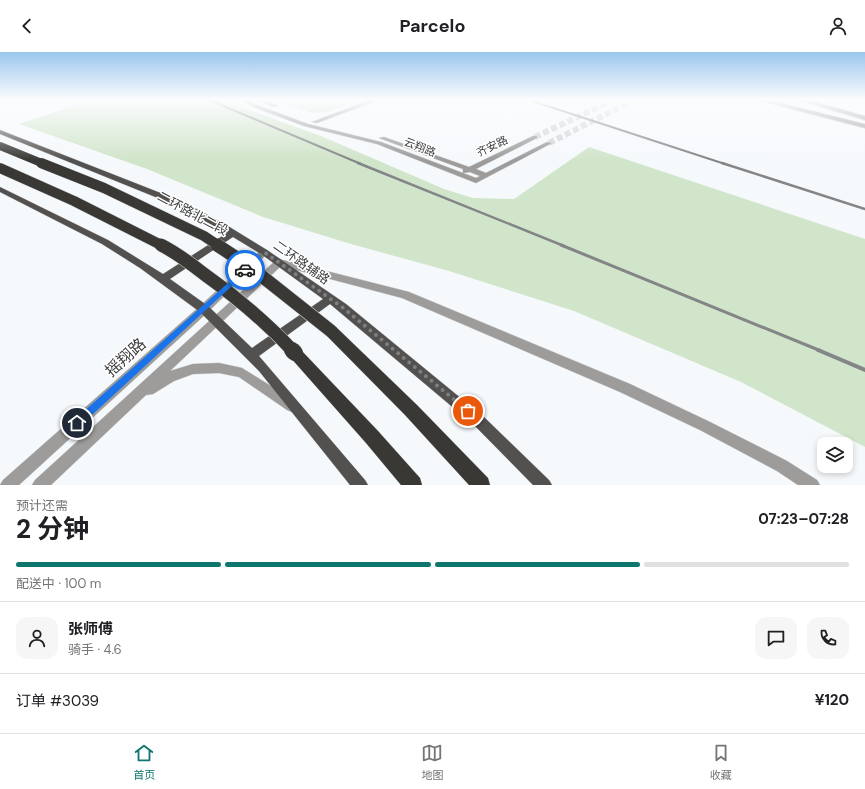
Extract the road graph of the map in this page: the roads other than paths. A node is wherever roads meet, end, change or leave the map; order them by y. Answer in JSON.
{"nodes":[{"id":1,"x":290,"y":119,"type":"edge"},
{"id":2,"x":308,"y":119,"type":"edge"},
{"id":3,"x":323,"y":119,"type":"edge"},
{"id":4,"x":839,"y":119,"type":"edge"},
{"id":5,"x":315,"y":122,"type":"junction"},
{"id":6,"x":865,"y":126,"type":"edge"},
{"id":7,"x":0,"y":132,"type":"edge"},
{"id":8,"x":535,"y":138,"type":"tunnel mouth"},
{"id":9,"x":549,"y":143,"type":"tunnel mouth"},
{"id":10,"x":0,"y":146,"type":"edge"},
{"id":11,"x":0,"y":168,"type":"edge"},
{"id":12,"x":469,"y":169,"type":"junction"},
{"id":13,"x":460,"y":174,"type":"junction"},
{"id":14,"x":486,"y":175,"type":"junction"},
{"id":15,"x":476,"y":181,"type":"joint"},
{"id":16,"x":0,"y":189,"type":"edge"},
{"id":17,"x":233,"y":233,"type":"junction"},
{"id":18,"x":264,"y":252,"type":"junction"},
{"id":19,"x":279,"y":262,"type":"junction"},
{"id":20,"x":163,"y":279,"type":"junction"},
{"id":21,"x":330,"y":299,"type":"junction"},
{"id":22,"x":204,"y":309,"type":"junction"},
{"id":23,"x":216,"y":320,"type":"junction"},
{"id":24,"x":251,"y":355,"type":"junction"},
{"id":25,"x":132,"y":399,"type":"junction"},
{"id":26,"x":299,"y":411,"type":"junction"},
{"id":27,"x":8,"y":485,"type":"edge"},
{"id":28,"x":40,"y":485,"type":"edge"},
{"id":29,"x":360,"y":485,"type":"edge"},
{"id":30,"x":413,"y":485,"type":"edge"},
{"id":31,"x":481,"y":485,"type":"edge"},
{"id":32,"x":544,"y":485,"type":"edge"},
{"id":33,"x":812,"y":485,"type":"edge"}],
"edges":[{"from":1,"to":13,"type":"street","name":"云翔路"},
{"from":2,"to":5,"type":"street","name":"云翔路"},
{"from":3,"to":5,"type":"street"},
{"from":4,"to":6,"type":"street"},
{"from":5,"to":12,"type":"street","name":"云翔路"},
{"from":7,"to":17,"type":"main road","name":"二环路辅路"},
{"from":8,"to":12,"type":"street","name":"齐安路"},
{"from":9,"to":14,"type":"street","name":"齐安路"},
{"from":10,"to":31,"type":"highway","name":"二环路北二段","bridge":true},
{"from":11,"to":30,"type":"highway","bridge":true},
{"from":12,"to":13,"type":"street","name":"齐安路"},
{"from":12,"to":14,"type":"street","name":"云翔路"},
{"from":13,"to":15,"type":"street","name":"云翔路"},
{"from":14,"to":15,"type":"street","name":"齐安路"},
{"from":16,"to":20,"type":"main road"},
{"from":17,"to":18,"type":"main road","name":"二环路辅路"},
{"from":17,"to":20,"type":"main road"},
{"from":18,"to":19,"type":"main road","name":"二环路辅路"},
{"from":18,"to":22,"type":"street","name":"摇翔路"},
{"from":19,"to":21,"type":"main road","name":"二环路辅路"},
{"from":19,"to":23,"type":"street"},
{"from":19,"to":33,"type":"street"},
{"from":20,"to":22,"type":"main road"},
{"from":21,"to":24,"type":"main road"},
{"from":21,"to":32,"type":"main road","name":"二环路辅路"},
{"from":22,"to":23,"type":"main road"},
{"from":22,"to":27,"type":"street","name":"摇翔路"},
{"from":23,"to":24,"type":"main road"},
{"from":23,"to":25,"type":"street"},
{"from":24,"to":26,"type":"main road"},
{"from":25,"to":26,"type":"street"},
{"from":25,"to":28,"type":"street"},
{"from":26,"to":29,"type":"main road"}]}
